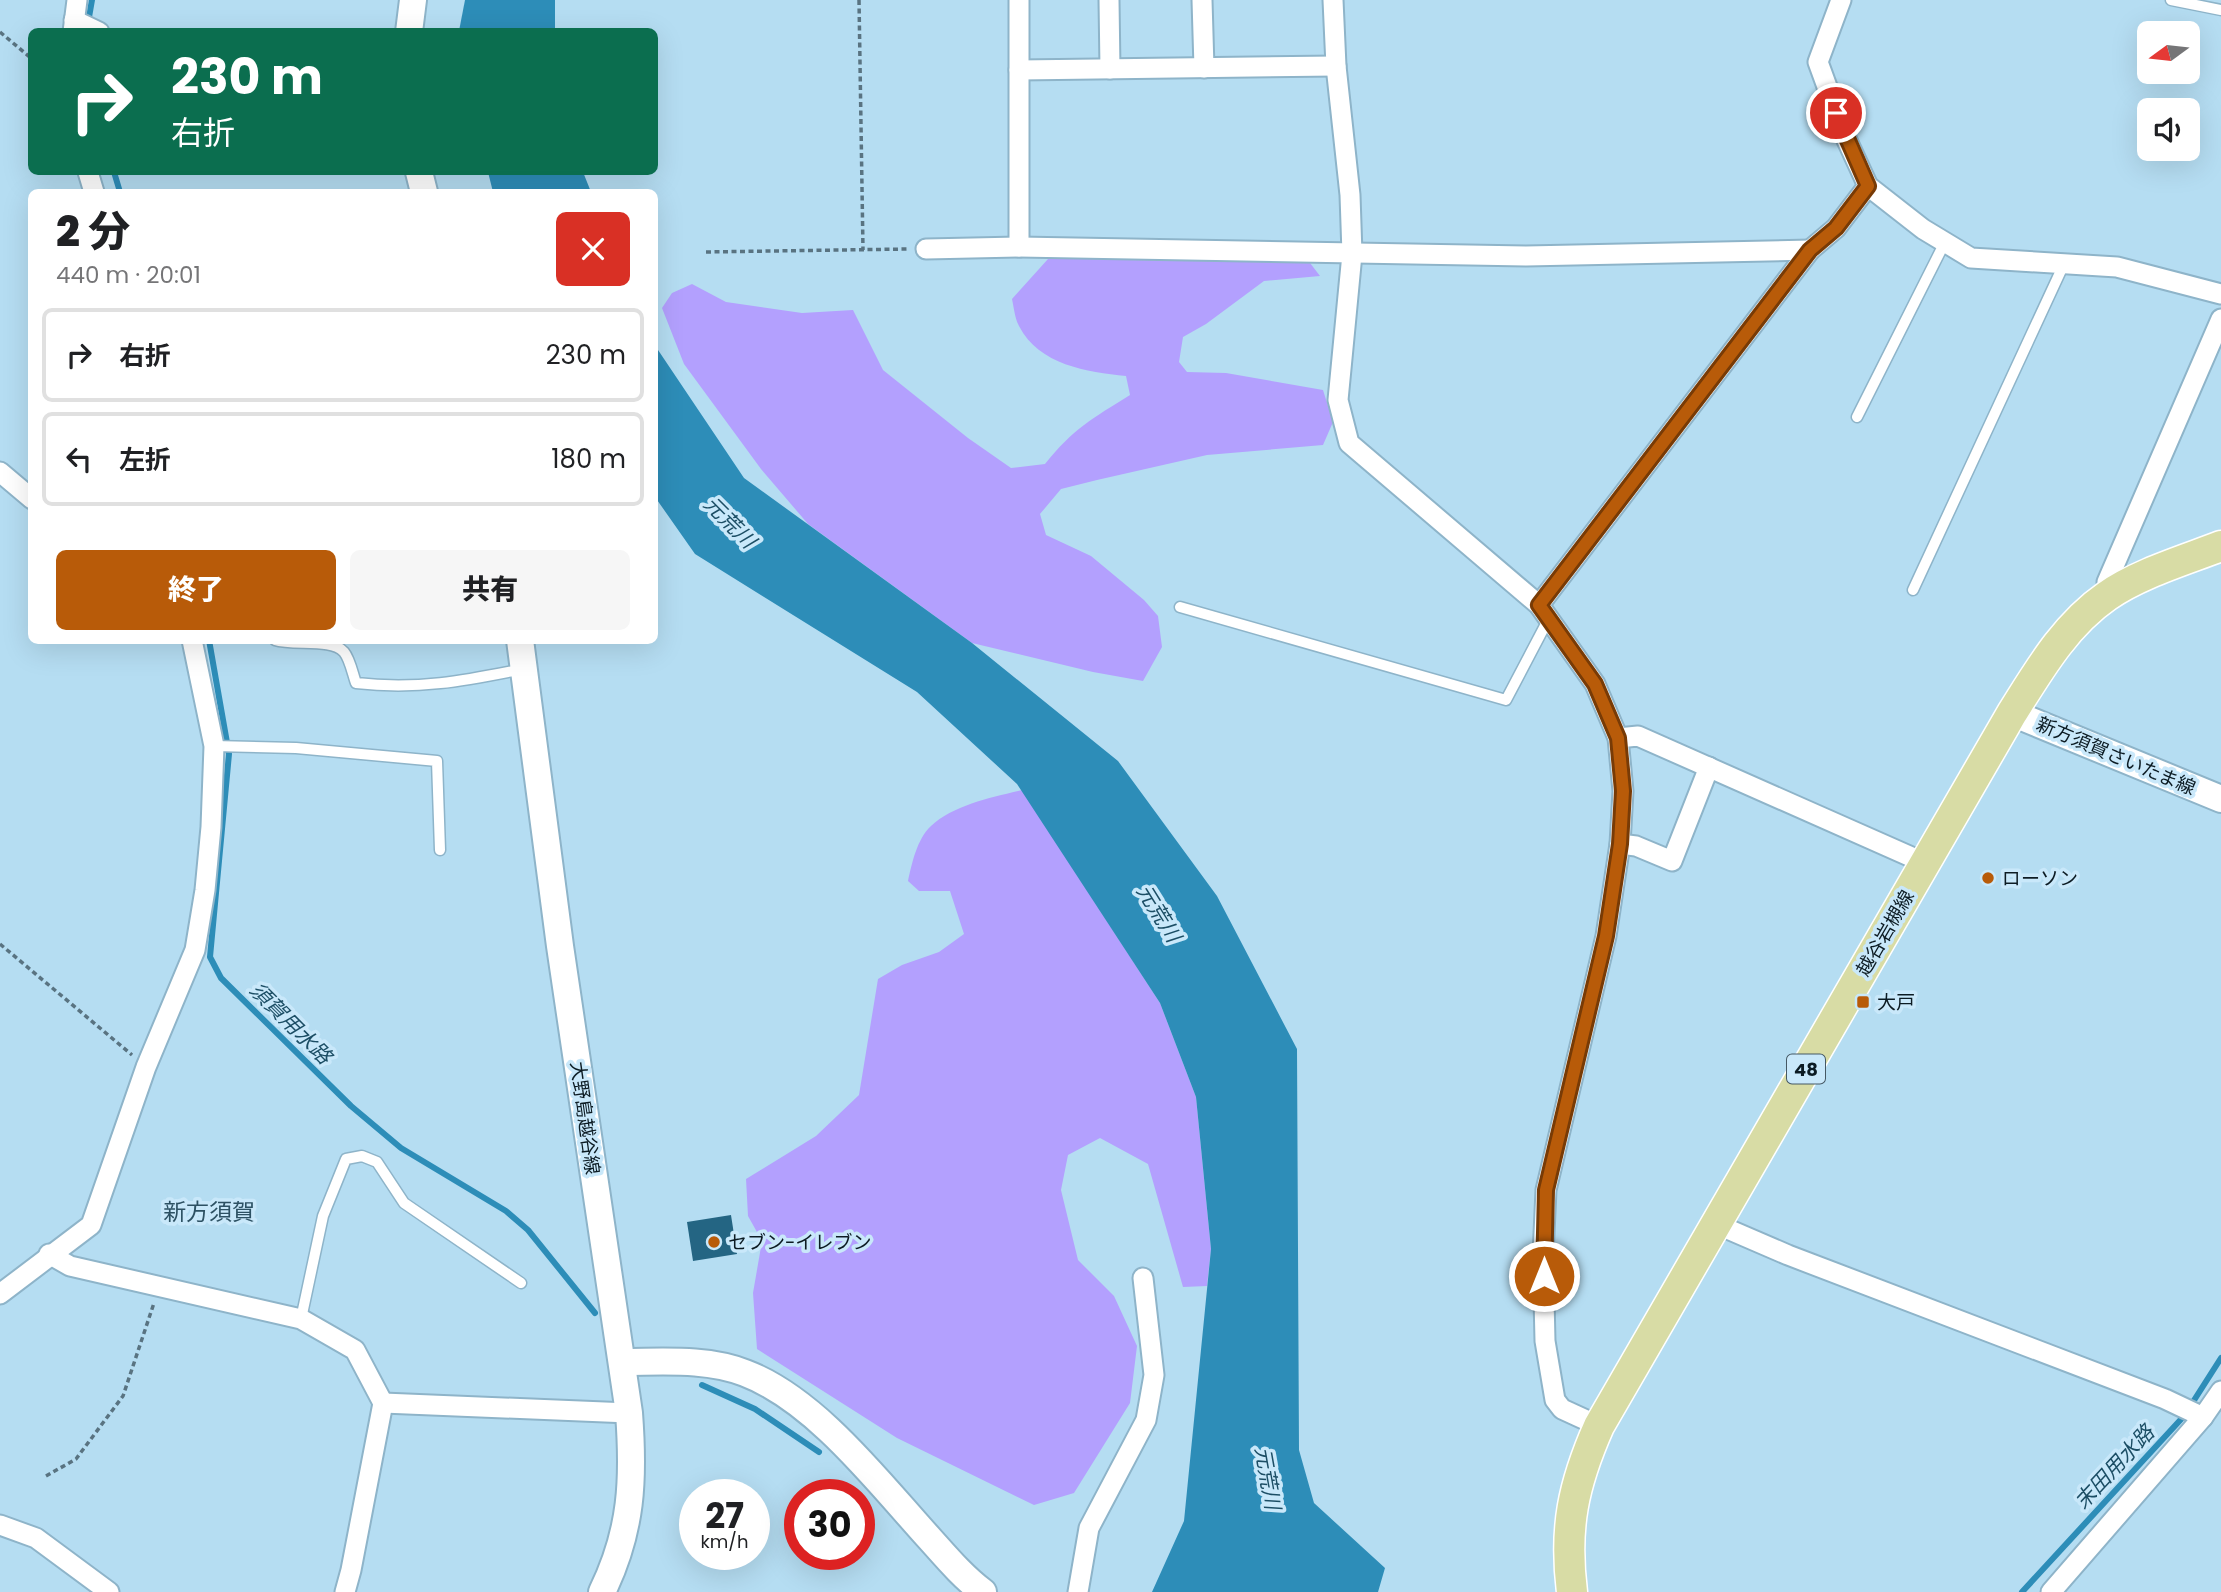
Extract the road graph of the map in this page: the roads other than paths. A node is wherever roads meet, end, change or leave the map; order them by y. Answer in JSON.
{"nodes":[{"id":1,"x":77,"y":0,"type":"edge"},
{"id":2,"x":413,"y":0,"type":"edge"},
{"id":3,"x":1020,"y":0,"type":"edge"},
{"id":4,"x":1109,"y":0,"type":"edge"},
{"id":5,"x":1202,"y":0,"type":"edge"},
{"id":6,"x":1333,"y":0,"type":"edge"},
{"id":7,"x":1841,"y":0,"type":"edge"},
{"id":8,"x":2171,"y":0,"type":"edge"},
{"id":9,"x":2221,"y":10,"type":"edge"},
{"id":10,"x":85,"y":28,"type":"edge"},
{"id":11,"x":410,"y":28,"type":"edge"},
{"id":12,"x":1336,"y":66,"type":"junction"},
{"id":13,"x":1204,"y":68,"type":"junction"},
{"id":14,"x":1110,"y":69,"type":"junction"},
{"id":15,"x":1019,"y":70,"type":"junction"},
{"id":16,"x":1868,"y":186,"type":"junction"},
{"id":17,"x":1945,"y":242,"type":"junction"},
{"id":18,"x":1019,"y":247,"type":"junction"},
{"id":19,"x":926,"y":248,"type":"road end"},
{"id":20,"x":1810,"y":250,"type":"junction"},
{"id":21,"x":1352,"y":254,"type":"junction"},
{"id":22,"x":2064,"y":264,"type":"junction"},
{"id":23,"x":2221,"y":294,"type":"edge"},
{"id":24,"x":2221,"y":318,"type":"edge"},
{"id":25,"x":1857,"y":417,"type":"dead end"},
{"id":26,"x":0,"y":472,"type":"edge"},
{"id":27,"x":28,"y":496,"type":"edge"},
{"id":28,"x":2221,"y":546,"type":"edge"},
{"id":29,"x":1913,"y":590,"type":"dead end"},
{"id":30,"x":2108,"y":594,"type":"junction"},
{"id":31,"x":1180,"y":607,"type":"dead end"},
{"id":32,"x":1544,"y":612,"type":"junction"},
{"id":33,"x":192,"y":644,"type":"edge"},
{"id":34,"x":330,"y":644,"type":"edge"},
{"id":35,"x":521,"y":644,"type":"edge"},
{"id":36,"x":524,"y":669,"type":"junction"},
{"id":37,"x":2012,"y":713,"type":"junction"},
{"id":38,"x":1618,"y":738,"type":"junction"},
{"id":39,"x":218,"y":747,"type":"junction"},
{"id":40,"x":1709,"y":767,"type":"junction"},
{"id":41,"x":2221,"y":799,"type":"edge"},
{"id":42,"x":1620,"y":844,"type":"junction"},
{"id":43,"x":440,"y":850,"type":"dead end"},
{"id":44,"x":1925,"y":863,"type":"junction"},
{"id":45,"x":1716,"y":1224,"type":"junction"},
{"id":46,"x":49,"y":1254,"type":"junction"},
{"id":47,"x":1143,"y":1278,"type":"dead end"},
{"id":48,"x":521,"y":1283,"type":"dead end"},
{"id":49,"x":0,"y":1294,"type":"edge"},
{"id":50,"x":302,"y":1319,"type":"junction"},
{"id":51,"x":623,"y":1362,"type":"junction"},
{"id":52,"x":2221,"y":1391,"type":"edge"},
{"id":53,"x":383,"y":1403,"type":"junction"},
{"id":54,"x":629,"y":1413,"type":"junction"},
{"id":55,"x":2203,"y":1417,"type":"junction"},
{"id":56,"x":1599,"y":1426,"type":"junction"},
{"id":57,"x":0,"y":1525,"type":"edge"},
{"id":58,"x":109,"y":1592,"type":"edge"},
{"id":59,"x":345,"y":1592,"type":"edge"},
{"id":60,"x":602,"y":1592,"type":"edge"},
{"id":61,"x":984,"y":1592,"type":"edge"},
{"id":62,"x":1077,"y":1592,"type":"edge"},
{"id":63,"x":1572,"y":1592,"type":"edge"},
{"id":64,"x":2051,"y":1592,"type":"edge"}],
"edges":[{"from":1,"to":10,"type":"street"},
{"from":2,"to":11,"type":"main road"},
{"from":3,"to":15,"type":"street"},
{"from":4,"to":14,"type":"street"},
{"from":5,"to":13,"type":"street"},
{"from":6,"to":12,"type":"street"},
{"from":7,"to":16,"type":"street"},
{"from":8,"to":9,"type":"lane"},
{"from":12,"to":13,"type":"street"},
{"from":12,"to":21,"type":"street"},
{"from":13,"to":14,"type":"street"},
{"from":14,"to":15,"type":"street"},
{"from":15,"to":18,"type":"street"},
{"from":16,"to":17,"type":"street"},
{"from":16,"to":20,"type":"street"},
{"from":17,"to":22,"type":"street"},
{"from":17,"to":25,"type":"lane"},
{"from":18,"to":19,"type":"street"},
{"from":18,"to":21,"type":"street"},
{"from":20,"to":21,"type":"street"},
{"from":20,"to":32,"type":"street"},
{"from":21,"to":32,"type":"street"},
{"from":22,"to":23,"type":"street"},
{"from":22,"to":29,"type":"lane"},
{"from":24,"to":30,"type":"street"},
{"from":26,"to":27,"type":"street"},
{"from":28,"to":30,"type":"main road","name":"越谷岩槻線","number":"48"},
{"from":30,"to":37,"type":"main road","name":"越谷岩槻線","number":"48"},
{"from":31,"to":32,"type":"lane"},
{"from":32,"to":38,"type":"street"},
{"from":33,"to":39,"type":"street"},
{"from":34,"to":36,"type":"lane"},
{"from":35,"to":36,"type":"main road","name":"大野島越谷線"},
{"from":36,"to":51,"type":"main road","name":"大野島越谷線"},
{"from":37,"to":41,"type":"main road","name":"新方須賀さいたま線"},
{"from":37,"to":44,"type":"main road","name":"越谷岩槻線","number":"48"},
{"from":38,"to":40,"type":"street"},
{"from":38,"to":42,"type":"street"},
{"from":39,"to":43,"type":"lane"},
{"from":39,"to":46,"type":"street"},
{"from":40,"to":42,"type":"street"},
{"from":40,"to":44,"type":"street"},
{"from":42,"to":56,"type":"street"},
{"from":44,"to":45,"type":"main road","name":"越谷岩槻線","number":"48"},
{"from":45,"to":55,"type":"street"},
{"from":45,"to":56,"type":"main road","name":"越谷岩槻線","number":"48"},
{"from":46,"to":49,"type":"street"},
{"from":46,"to":50,"type":"street"},
{"from":47,"to":62,"type":"street"},
{"from":48,"to":50,"type":"lane"},
{"from":50,"to":53,"type":"street"},
{"from":51,"to":54,"type":"main road","name":"大野島越谷線"},
{"from":51,"to":61,"type":"main road"},
{"from":52,"to":55,"type":"street"},
{"from":53,"to":54,"type":"street"},
{"from":53,"to":59,"type":"street"},
{"from":54,"to":60,"type":"main road","name":"大野島越谷線"},
{"from":55,"to":64,"type":"street"},
{"from":56,"to":63,"type":"main road","name":"越谷岩槻線","number":"48"},
{"from":57,"to":58,"type":"street"}]}
